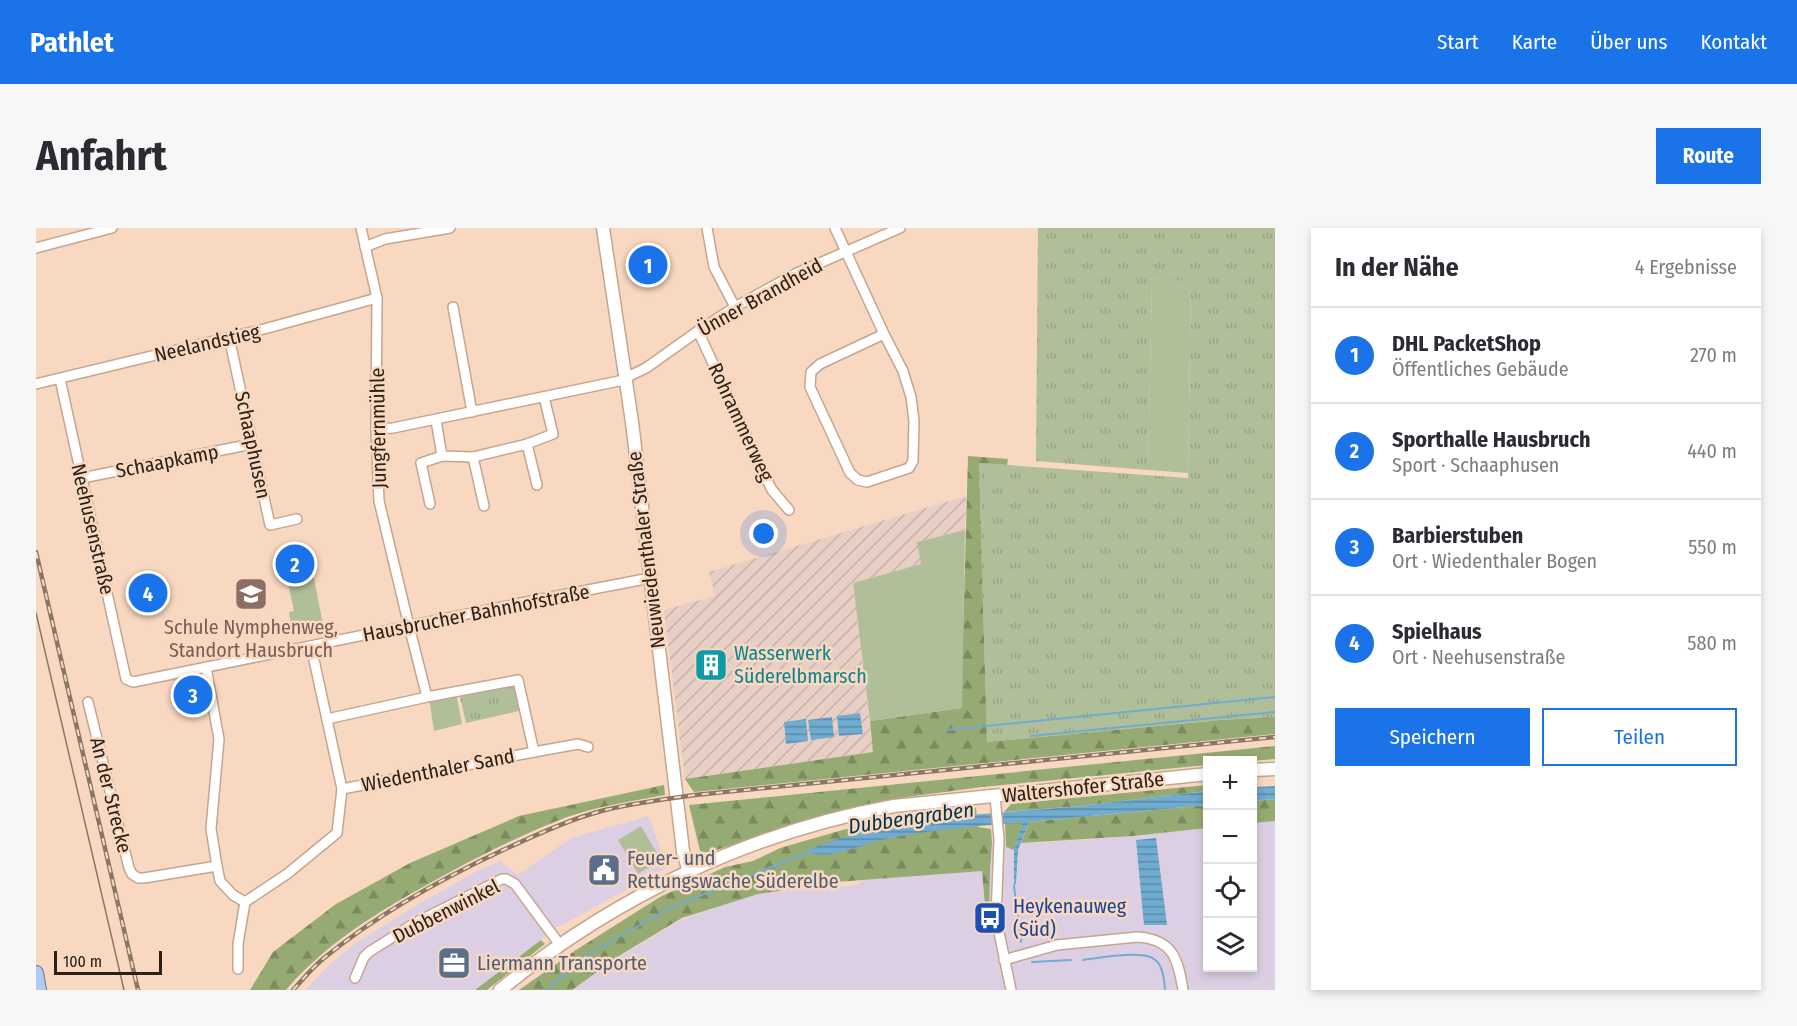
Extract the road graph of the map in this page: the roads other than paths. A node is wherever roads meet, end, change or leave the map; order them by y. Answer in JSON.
{"nodes":[{"id":1,"x":111,"y":228,"type":"edge"},
{"id":2,"x":361,"y":228,"type":"edge"},
{"id":3,"x":450,"y":228,"type":"edge"},
{"id":4,"x":603,"y":228,"type":"edge"},
{"id":5,"x":707,"y":228,"type":"edge"},
{"id":6,"x":835,"y":228,"type":"edge"},
{"id":7,"x":900,"y":228,"type":"edge"},
{"id":8,"x":366,"y":247,"type":"junction"},
{"id":9,"x":36,"y":248,"type":"edge"},
{"id":10,"x":845,"y":251,"type":"junction"},
{"id":11,"x":377,"y":298,"type":"junction"},
{"id":12,"x":453,"y":307,"type":"dead end"},
{"id":13,"x":735,"y":307,"type":"junction"},
{"id":14,"x":698,"y":331,"type":"junction"},
{"id":15,"x":884,"y":334,"type":"junction"},
{"id":16,"x":229,"y":337,"type":"junction"},
{"id":17,"x":60,"y":379,"type":"junction"},
{"id":18,"x":626,"y":379,"type":"junction"},
{"id":19,"x":36,"y":384,"type":"edge"},
{"id":20,"x":544,"y":397,"type":"junction"},
{"id":21,"x":472,"y":412,"type":"junction"},
{"id":22,"x":436,"y":420,"type":"junction"},
{"id":23,"x":376,"y":429,"type":"junction"},
{"id":24,"x":252,"y":444,"type":"junction"},
{"id":25,"x":527,"y":444,"type":"junction"},
{"id":26,"x":442,"y":456,"type":"junction"},
{"id":27,"x":473,"y":457,"type":"junction"},
{"id":28,"x":82,"y":478,"type":"junction"},
{"id":29,"x":537,"y":485,"type":"dead end"},
{"id":30,"x":430,"y":504,"type":"dead end"},
{"id":31,"x":484,"y":506,"type":"dead end"},
{"id":32,"x":789,"y":510,"type":"dead end"},
{"id":33,"x":297,"y":519,"type":"dead end"},
{"id":34,"x":650,"y":578,"type":"junction"},
{"id":35,"x":409,"y":626,"type":"junction"},
{"id":36,"x":311,"y":646,"type":"junction"},
{"id":37,"x":206,"y":667,"type":"junction"},
{"id":38,"x":126,"y":679,"type":"joint"},
{"id":39,"x":427,"y":697,"type":"junction"},
{"id":40,"x":88,"y":702,"type":"dead end"},
{"id":41,"x":327,"y":720,"type":"junction"},
{"id":42,"x":588,"y":747,"type":"dead end"},
{"id":43,"x":534,"y":752,"type":"junction"},
{"id":44,"x":1275,"y":769,"type":"edge"},
{"id":45,"x":1257,"y":770,"type":"edge"},
{"id":46,"x":1203,"y":775,"type":"edge"},
{"id":47,"x":342,"y":789,"type":"junction"},
{"id":48,"x":995,"y":796,"type":"junction"},
{"id":49,"x":217,"y":866,"type":"junction"},
{"id":50,"x":689,"y":872,"type":"junction"},
{"id":51,"x":245,"y":902,"type":"junction"},
{"id":52,"x":560,"y":945,"type":"junction"},
{"id":53,"x":1004,"y":960,"type":"junction"},
{"id":54,"x":238,"y":969,"type":"dead end"},
{"id":55,"x":36,"y":972,"type":"edge"},
{"id":56,"x":355,"y":978,"type":"dead end"},
{"id":57,"x":39,"y":990,"type":"edge"},
{"id":58,"x":500,"y":990,"type":"edge"},
{"id":59,"x":1011,"y":990,"type":"edge"},
{"id":60,"x":1183,"y":990,"type":"edge"}],
"edges":[{"from":1,"to":9,"type":"street"},
{"from":2,"to":8,"type":"street","name":"Jungfernmühle"},
{"from":3,"to":8,"type":"street"},
{"from":4,"to":18,"type":"main road","name":"Neuwiedenthaler Straße"},
{"from":5,"to":13,"type":"street"},
{"from":6,"to":10,"type":"street"},
{"from":7,"to":10,"type":"street","name":"Ünner Brandheid"},
{"from":8,"to":11,"type":"street","name":"Jungfernmühle"},
{"from":10,"to":13,"type":"street","name":"Ünner Brandheid"},
{"from":10,"to":15,"type":"street"},
{"from":11,"to":16,"type":"street","name":"Neelandstieg"},
{"from":11,"to":23,"type":"street","name":"Jungfernmühle"},
{"from":12,"to":21,"type":"street"},
{"from":13,"to":14,"type":"street","name":"Ünner Brandheid"},
{"from":14,"to":18,"type":"street","name":"Ünner Brandheid"},
{"from":14,"to":32,"type":"street","name":"Rohrammerweg"},
{"from":15,"to":15,"type":"street"},
{"from":16,"to":17,"type":"street","name":"Neelandstieg"},
{"from":16,"to":24,"type":"street","name":"Schaaphusen"},
{"from":17,"to":19,"type":"street","name":"Neelandstieg"},
{"from":17,"to":28,"type":"street","name":"Neehusenstraße"},
{"from":18,"to":20,"type":"street","name":"Ünner Brandheid"},
{"from":18,"to":34,"type":"main road","name":"Neuwiedenthaler Straße"},
{"from":20,"to":21,"type":"street","name":"Ünner Brandheid"},
{"from":20,"to":25,"type":"street"},
{"from":21,"to":22,"type":"street","name":"Ünner Brandheid"},
{"from":22,"to":23,"type":"street","name":"Ünner Brandheid"},
{"from":22,"to":26,"type":"street"},
{"from":23,"to":35,"type":"street","name":"Jungfernmühle"},
{"from":24,"to":28,"type":"street","name":"Schaapkamp"},
{"from":24,"to":33,"type":"street","name":"Schaaphusen"},
{"from":25,"to":27,"type":"street"},
{"from":25,"to":29,"type":"street"},
{"from":26,"to":27,"type":"street"},
{"from":26,"to":30,"type":"street"},
{"from":27,"to":31,"type":"street"},
{"from":28,"to":38,"type":"street","name":"Neehusenstraße"},
{"from":34,"to":35,"type":"street","name":"Hausbrucher Bahnhofstraße"},
{"from":34,"to":50,"type":"main road","name":"Neuwiedenthaler Straße"},
{"from":35,"to":36,"type":"street","name":"Hausbrucher Bahnhofstraße"},
{"from":35,"to":39,"type":"street"},
{"from":36,"to":37,"type":"street","name":"Hausbrucher Bahnhofstraße"},
{"from":36,"to":41,"type":"street"},
{"from":37,"to":38,"type":"street","name":"Hausbrucher Bahnhofstraße"},
{"from":37,"to":49,"type":"street"},
{"from":39,"to":41,"type":"street","name":"Wiedenthaler Sand"},
{"from":39,"to":43,"type":"street","name":"Wiedenthaler Sand"},
{"from":40,"to":49,"type":"street","name":"An der Strecke"},
{"from":41,"to":47,"type":"street"},
{"from":42,"to":43,"type":"street","name":"Wiedenthaler Sand"},
{"from":43,"to":47,"type":"street","name":"Wiedenthaler Sand"},
{"from":44,"to":45,"type":"main road"},
{"from":46,"to":48,"type":"main road","name":"Waltershofer Straße"},
{"from":47,"to":51,"type":"street"},
{"from":48,"to":50,"type":"main road","name":"Waltershofer Straße"},
{"from":48,"to":53,"type":"street"},
{"from":49,"to":51,"type":"street"},
{"from":50,"to":52,"type":"main road","name":"Waltershofer Straße"},
{"from":51,"to":54,"type":"street"},
{"from":52,"to":56,"type":"street","name":"Dubbenwinkel"},
{"from":52,"to":58,"type":"main road","name":"Waltershofer Straße"},
{"from":53,"to":59,"type":"street"},
{"from":53,"to":60,"type":"street"},
{"from":55,"to":57,"type":"main road"}]}
